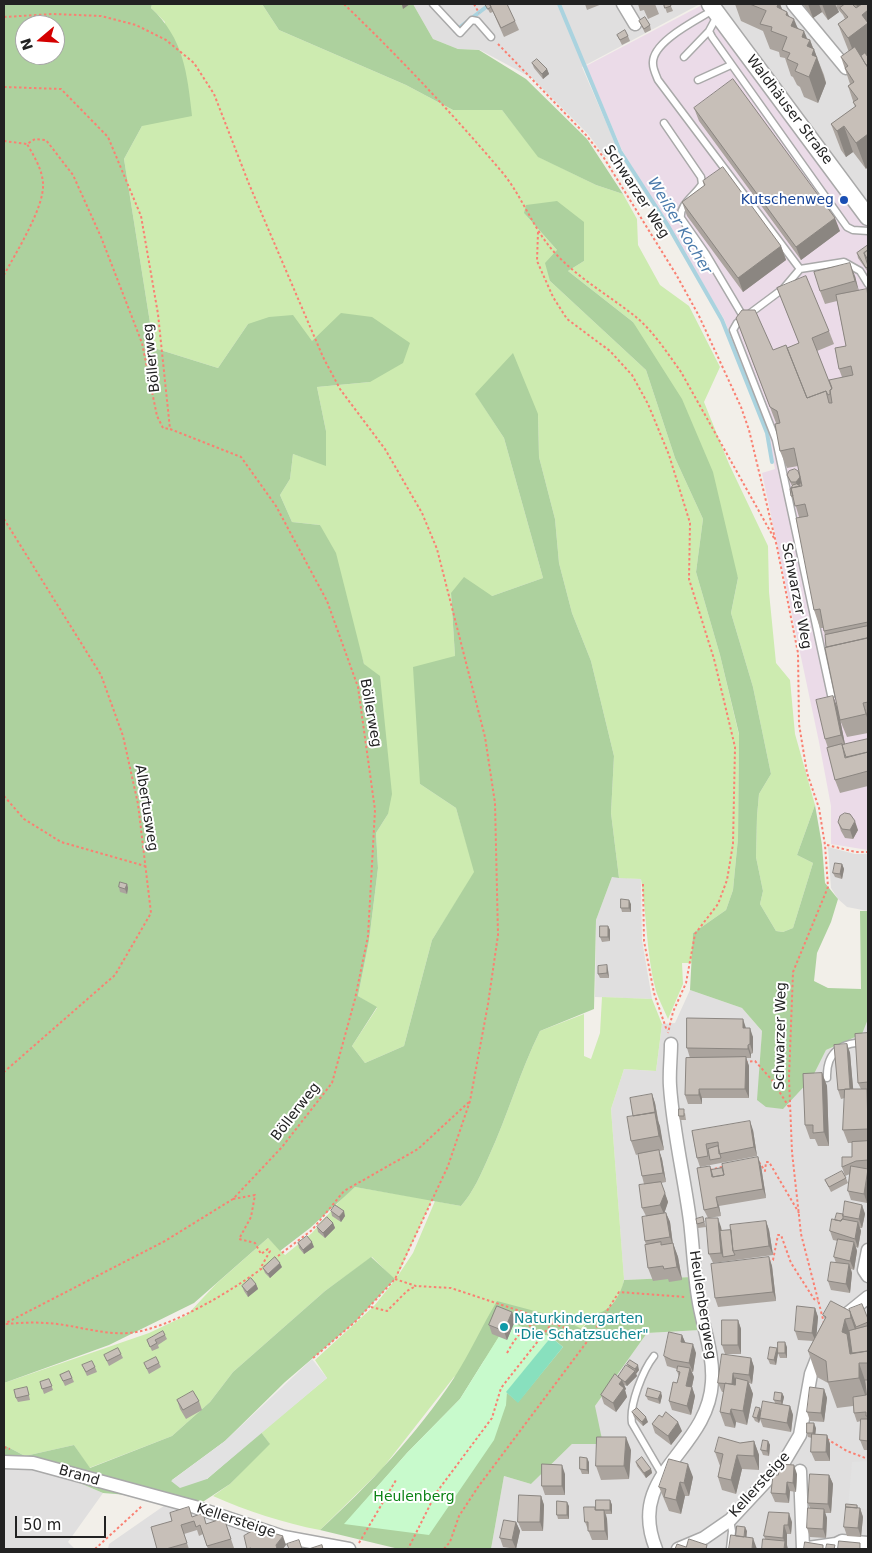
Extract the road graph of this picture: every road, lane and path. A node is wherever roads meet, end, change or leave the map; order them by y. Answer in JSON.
{"nodes":[{"id":1,"x":344,"y":4,"type":"edge"},
{"id":2,"x":433,"y":4,"type":"edge"},
{"id":3,"x":474,"y":4,"type":"edge"},
{"id":4,"x":623,"y":4,"type":"edge"},
{"id":5,"x":793,"y":4,"type":"edge"},
{"id":6,"x":714,"y":9,"type":"edge"},
{"id":7,"x":479,"y":14,"type":"dead end"},
{"id":8,"x":4,"y":17,"type":"edge"},
{"id":9,"x":635,"y":24,"type":"dead end"},
{"id":10,"x":709,"y":30,"type":"junction"},
{"id":11,"x":492,"y":38,"type":"joint"},
{"id":12,"x":684,"y":57,"type":"dead end"},
{"id":13,"x":732,"y":65,"type":"junction"},
{"id":14,"x":846,"y":68,"type":"edge"},
{"id":15,"x":698,"y":80,"type":"dead end"},
{"id":16,"x":4,"y":87,"type":"edge"},
{"id":17,"x":664,"y":123,"type":"dead end"},
{"id":18,"x":4,"y":141,"type":"edge"},
{"id":19,"x":27,"y":144,"type":"junction"},
{"id":20,"x":868,"y":216,"type":"edge"},
{"id":21,"x":868,"y":231,"type":"edge"},
{"id":22,"x":538,"y":232,"type":"junction"},
{"id":23,"x":800,"y":270,"type":"junction"},
{"id":24,"x":4,"y":276,"type":"edge"},
{"id":25,"x":868,"y":284,"type":"edge"},
{"id":26,"x":744,"y":318,"type":"junction"},
{"id":27,"x":170,"y":429,"type":"junction"},
{"id":28,"x":4,"y":519,"type":"edge"},
{"id":29,"x":775,"y":540,"type":"junction"},
{"id":30,"x":831,"y":694,"type":"edge"},
{"id":31,"x":4,"y":796,"type":"edge"},
{"id":32,"x":825,"y":845,"type":"junction"},
{"id":33,"x":868,"y":852,"type":"edge"},
{"id":34,"x":145,"y":866,"type":"junction"},
{"id":35,"x":643,"y":884,"type":"dead end"},
{"id":36,"x":670,"y":1038,"type":"junction"},
{"id":37,"x":868,"y":1042,"type":"edge"},
{"id":38,"x":736,"y":1062,"type":"edge"},
{"id":39,"x":4,"y":1072,"type":"edge"},
{"id":40,"x":827,"y":1078,"type":"dead end"},
{"id":41,"x":470,"y":1101,"type":"junction"},
{"id":42,"x":790,"y":1110,"type":"junction"},
{"id":43,"x":752,"y":1162,"type":"edge"},
{"id":44,"x":728,"y":1166,"type":"edge"},
{"id":45,"x":710,"y":1170,"type":"edge"},
{"id":46,"x":233,"y":1199,"type":"junction"},
{"id":47,"x":799,"y":1213,"type":"junction"},
{"id":48,"x":868,"y":1250,"type":"edge"},
{"id":49,"x":767,"y":1261,"type":"edge"},
{"id":50,"x":258,"y":1271,"type":"junction"},
{"id":51,"x":868,"y":1276,"type":"edge"},
{"id":52,"x":395,"y":1280,"type":"junction"},
{"id":53,"x":416,"y":1286,"type":"junction"},
{"id":54,"x":868,"y":1297,"type":"edge"},
{"id":55,"x":698,"y":1298,"type":"junction"},
{"id":56,"x":819,"y":1301,"type":"junction"},
{"id":57,"x":370,"y":1307,"type":"junction"},
{"id":58,"x":553,"y":1322,"type":"junction"},
{"id":59,"x":4,"y":1324,"type":"edge"},
{"id":60,"x":836,"y":1326,"type":"edge"},
{"id":61,"x":589,"y":1339,"type":"junction"},
{"id":62,"x":825,"y":1342,"type":"joint"},
{"id":63,"x":507,"y":1353,"type":"dead end"},
{"id":64,"x":654,"y":1356,"type":"dead end"},
{"id":65,"x":312,"y":1359,"type":"dead end"},
{"id":66,"x":823,"y":1439,"type":"edge"},
{"id":67,"x":868,"y":1458,"type":"edge"},
{"id":68,"x":4,"y":1462,"type":"edge"},
{"id":69,"x":800,"y":1471,"type":"dead end"},
{"id":70,"x":662,"y":1476,"type":"junction"},
{"id":71,"x":396,"y":1480,"type":"dead end"},
{"id":72,"x":153,"y":1497,"type":"junction"},
{"id":73,"x":730,"y":1520,"type":"junction"},
{"id":74,"x":868,"y":1543,"type":"edge"},
{"id":75,"x":94,"y":1549,"type":"edge"},
{"id":76,"x":348,"y":1549,"type":"edge"},
{"id":77,"x":356,"y":1549,"type":"edge"},
{"id":78,"x":408,"y":1549,"type":"edge"},
{"id":79,"x":444,"y":1549,"type":"edge"},
{"id":80,"x":656,"y":1549,"type":"edge"},
{"id":81,"x":678,"y":1549,"type":"edge"},
{"id":82,"x":730,"y":1549,"type":"edge"},
{"id":83,"x":803,"y":1549,"type":"edge"}],
"edges":[{"from":1,"to":22,"type":"path"},
{"from":2,"to":11,"type":"lane"},
{"from":3,"to":7,"type":"path"},
{"from":4,"to":9,"type":"street"},
{"from":5,"to":14,"type":"street"},
{"from":6,"to":10,"type":"lane"},
{"from":6,"to":20,"type":"street","name":"Waldhäuser Straße"},
{"from":6,"to":23,"type":"lane"},
{"from":8,"to":41,"type":"path"},
{"from":10,"to":12,"type":"lane"},
{"from":10,"to":13,"type":"lane"},
{"from":11,"to":29,"type":"path","name":"Schwarzer Weg"},
{"from":13,"to":15,"type":"lane"},
{"from":13,"to":21,"type":"lane"},
{"from":16,"to":27,"type":"path","name":"Böllerweg"},
{"from":17,"to":26,"type":"lane"},
{"from":18,"to":19,"type":"path"},
{"from":19,"to":24,"type":"path"},
{"from":19,"to":27,"type":"path"},
{"from":22,"to":29,"type":"path"},
{"from":22,"to":36,"type":"path"},
{"from":23,"to":25,"type":"lane"},
{"from":23,"to":26,"type":"lane"},
{"from":26,"to":30,"type":"lane"},
{"from":27,"to":46,"type":"path","name":"Böllerweg"},
{"from":28,"to":34,"type":"path","name":"Albertusweg"},
{"from":29,"to":32,"type":"path","name":"Schwarzer Weg"},
{"from":31,"to":34,"type":"path"},
{"from":32,"to":33,"type":"path"},
{"from":32,"to":42,"type":"path","name":"Schwarzer Weg"},
{"from":34,"to":39,"type":"path","name":"Albertusweg"},
{"from":35,"to":36,"type":"path"},
{"from":36,"to":55,"type":"street","name":"Heulenbergweg"},
{"from":37,"to":40,"type":"lane"},
{"from":38,"to":42,"type":"path"},
{"from":41,"to":50,"type":"path"},
{"from":41,"to":52,"type":"path"},
{"from":42,"to":47,"type":"path","name":"Schwarzer Weg"},
{"from":43,"to":47,"type":"path"},
{"from":44,"to":45,"type":"path"},
{"from":46,"to":50,"type":"path"},
{"from":46,"to":59,"type":"path","name":"Böllerweg"},
{"from":47,"to":56,"type":"path","name":"Schwarzer Weg"},
{"from":48,"to":51,"type":"street"},
{"from":49,"to":56,"type":"path"},
{"from":50,"to":59,"type":"path"},
{"from":52,"to":53,"type":"path"},
{"from":52,"to":57,"type":"path"},
{"from":53,"to":57,"type":"path"},
{"from":53,"to":58,"type":"path"},
{"from":54,"to":60,"type":"street"},
{"from":55,"to":61,"type":"path"},
{"from":55,"to":70,"type":"street","name":"Heulenbergweg"},
{"from":56,"to":62,"type":"path","name":"Schwarzer Weg"},
{"from":57,"to":65,"type":"path"},
{"from":58,"to":61,"type":"path"},
{"from":58,"to":63,"type":"path"},
{"from":58,"to":78,"type":"path"},
{"from":61,"to":79,"type":"path"},
{"from":62,"to":73,"type":"street","name":"Kellersteige"},
{"from":64,"to":70,"type":"lane"},
{"from":66,"to":67,"type":"path"},
{"from":68,"to":72,"type":"street","name":"Brand"},
{"from":69,"to":83,"type":"street"},
{"from":70,"to":80,"type":"street","name":"Heulenbergweg"},
{"from":71,"to":77,"type":"path"},
{"from":72,"to":75,"type":"path"},
{"from":72,"to":76,"type":"street","name":"Kellersteige"},
{"from":73,"to":81,"type":"street","name":"Kellersteige"},
{"from":73,"to":82,"type":"lane"},
{"from":74,"to":83,"type":"street"}]}
